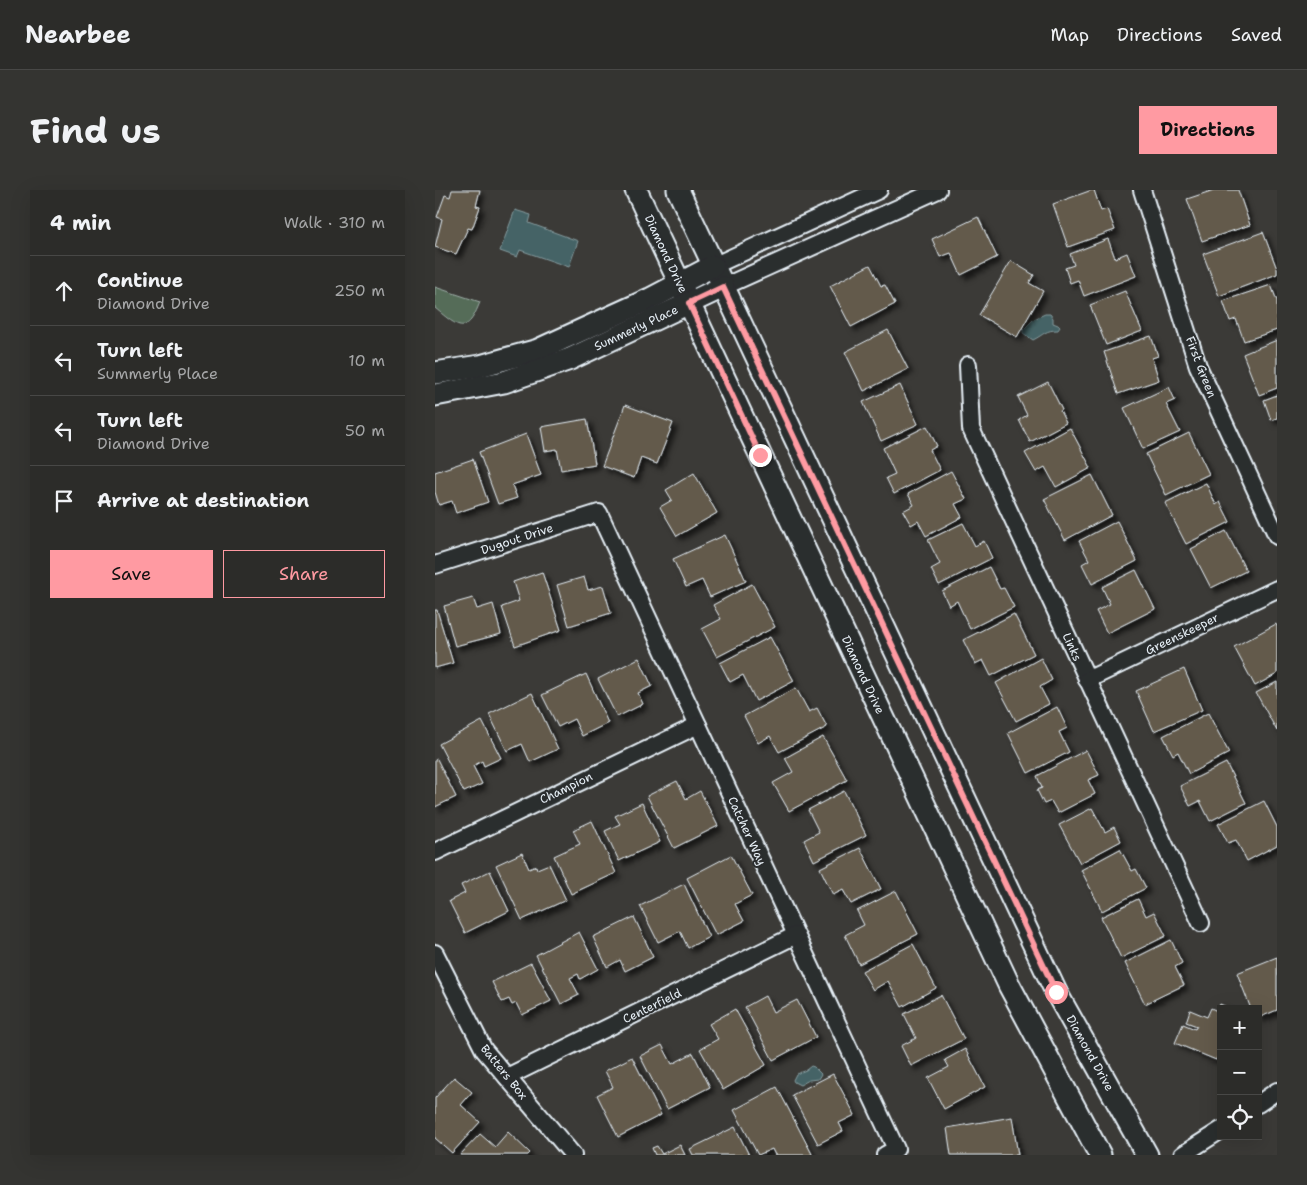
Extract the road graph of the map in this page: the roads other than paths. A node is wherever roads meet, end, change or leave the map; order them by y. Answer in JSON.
{"nodes":[{"id":1,"x":635,"y":190,"type":"edge"},
{"id":2,"x":678,"y":190,"type":"edge"},
{"id":3,"x":879,"y":190,"type":"edge"},
{"id":4,"x":938,"y":190,"type":"edge"},
{"id":5,"x":1142,"y":190,"type":"edge"},
{"id":6,"x":713,"y":266,"type":"junction"},
{"id":7,"x":680,"y":283,"type":"junction"},
{"id":8,"x":723,"y":287,"type":"junction"},
{"id":9,"x":689,"y":303,"type":"junction"},
{"id":10,"x":968,"y":365,"type":"dead end"},
{"id":11,"x":435,"y":373,"type":"edge"},
{"id":12,"x":435,"y":395,"type":"edge"},
{"id":13,"x":599,"y":513,"type":"joint"},
{"id":14,"x":1277,"y":536,"type":"edge"},
{"id":15,"x":435,"y":565,"type":"edge"},
{"id":16,"x":1277,"y":589,"type":"edge"},
{"id":17,"x":1087,"y":680,"type":"junction"},
{"id":18,"x":698,"y":725,"type":"junction"},
{"id":19,"x":435,"y":852,"type":"edge"},
{"id":20,"x":1201,"y":923,"type":"dead end"},
{"id":21,"x":796,"y":935,"type":"junction"},
{"id":22,"x":435,"y":953,"type":"edge"},
{"id":23,"x":507,"y":1076,"type":"junction"},
{"id":24,"x":1277,"y":1091,"type":"edge"},
{"id":25,"x":1262,"y":1101,"type":"edge"},
{"id":26,"x":1217,"y":1132,"type":"edge"},
{"id":27,"x":890,"y":1152,"type":"edge"},
{"id":28,"x":573,"y":1155,"type":"edge"},
{"id":29,"x":1100,"y":1155,"type":"edge"},
{"id":30,"x":1147,"y":1155,"type":"edge"},
{"id":31,"x":1181,"y":1155,"type":"edge"}],
"edges":[{"from":1,"to":7,"type":"street","name":"Diamond Drive"},
{"from":2,"to":6,"type":"street","name":"Diamond Drive"},
{"from":3,"to":6,"type":"street","name":"Summerly Place"},
{"from":4,"to":8,"type":"street","name":"Summerly Place"},
{"from":5,"to":14,"type":"street","name":"First Green"},
{"from":6,"to":7,"type":"street","name":"Summerly Place"},
{"from":6,"to":8,"type":"street","name":"Diamond Drive"},
{"from":7,"to":9,"type":"street","name":"Diamond Drive"},
{"from":7,"to":11,"type":"street","name":"Summerly Place"},
{"from":8,"to":9,"type":"street","name":"Summerly Place"},
{"from":8,"to":30,"type":"street","name":"Diamond Drive"},
{"from":9,"to":12,"type":"street","name":"Summerly Place"},
{"from":9,"to":29,"type":"street","name":"Diamond Drive"},
{"from":10,"to":17,"type":"street","name":"Links"},
{"from":13,"to":15,"type":"street","name":"Dugout Drive"},
{"from":13,"to":18,"type":"street","name":"Catcher Way"},
{"from":16,"to":17,"type":"street","name":"Greenskeeper"},
{"from":17,"to":20,"type":"street","name":"Links"},
{"from":18,"to":19,"type":"street","name":"Champion"},
{"from":18,"to":21,"type":"street","name":"Catcher Way"},
{"from":21,"to":23,"type":"street","name":"Centerfield"},
{"from":21,"to":27,"type":"street","name":"Catcher Way"},
{"from":22,"to":23,"type":"street","name":"Batters Box"},
{"from":23,"to":28,"type":"street","name":"Batters Box"},
{"from":24,"to":25,"type":"street"},
{"from":26,"to":31,"type":"street"}]}
